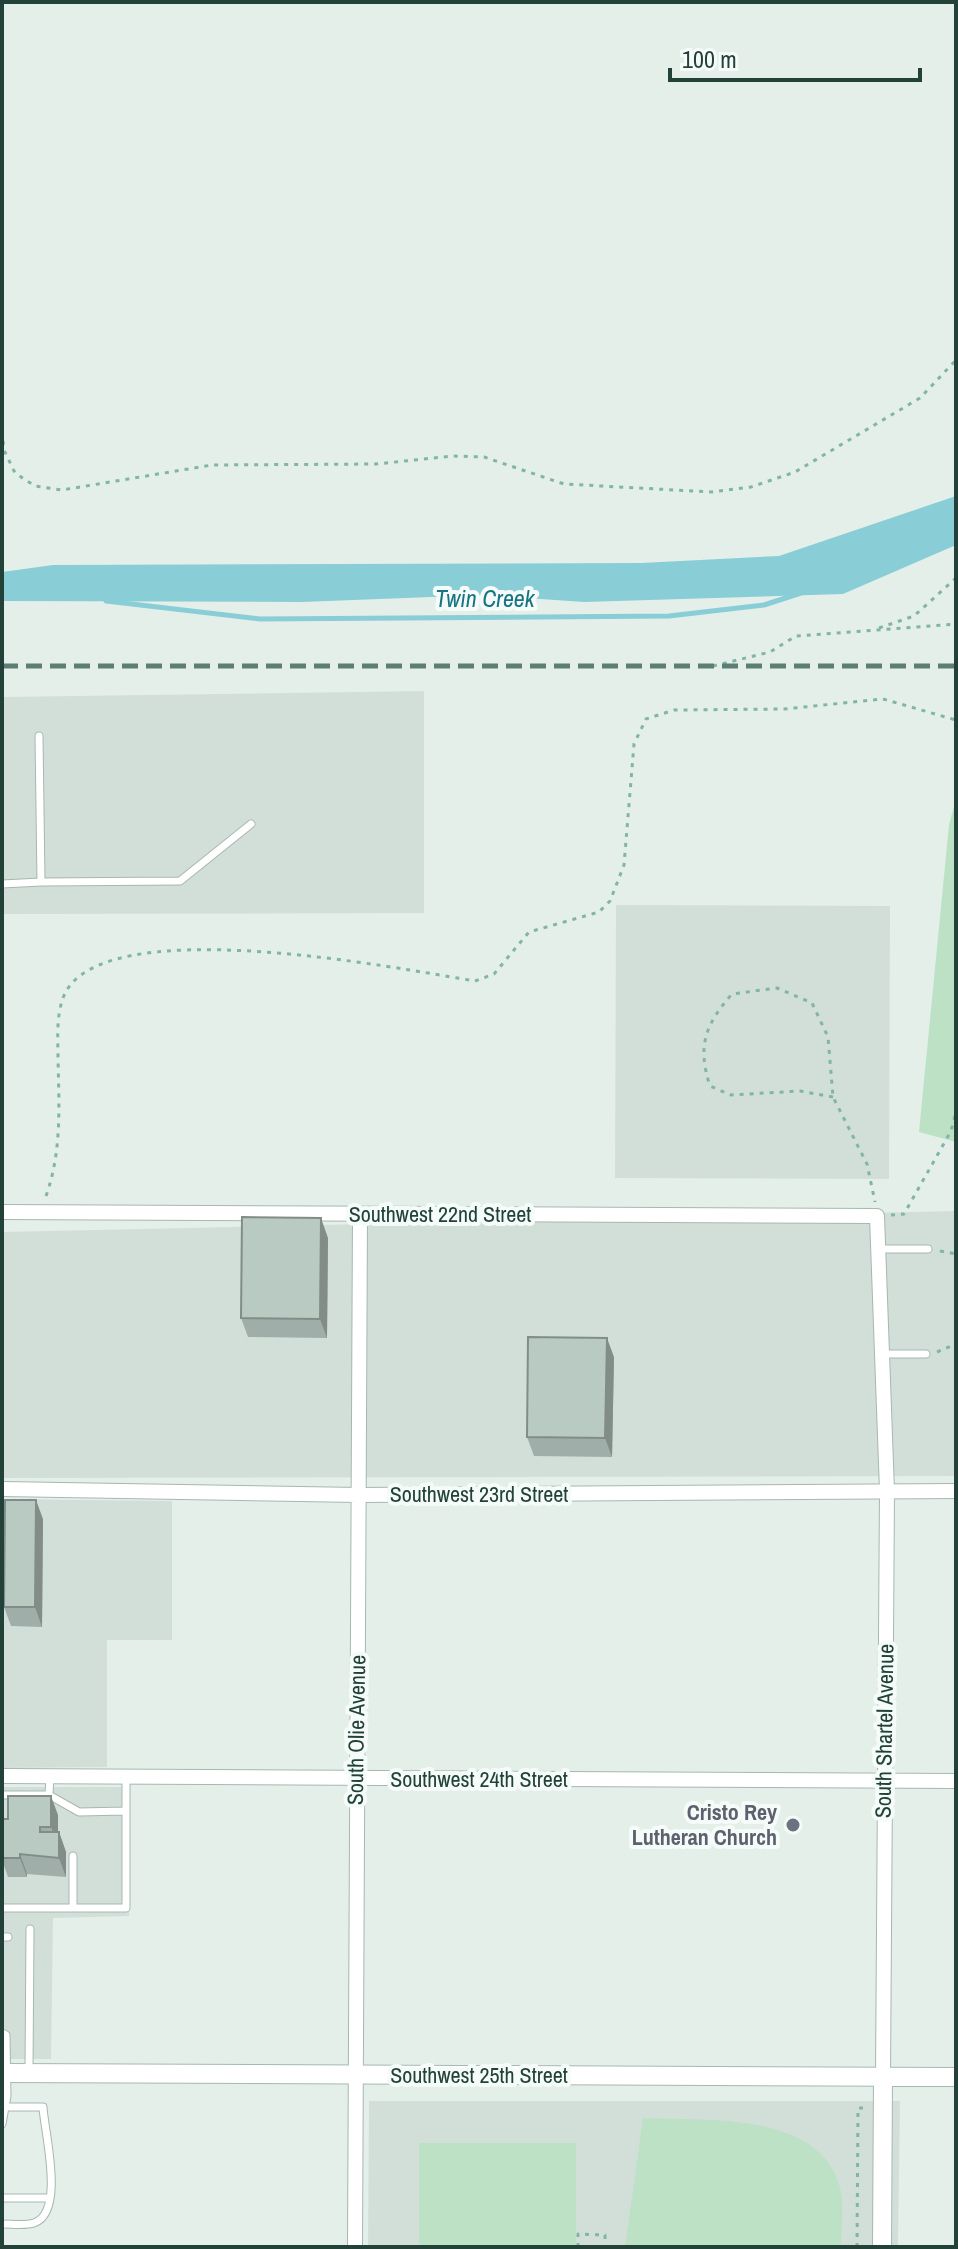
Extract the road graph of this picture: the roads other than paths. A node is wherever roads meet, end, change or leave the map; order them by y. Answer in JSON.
{"nodes":[{"id":1,"x":39,"y":736,"type":"dead end"},
{"id":2,"x":251,"y":824,"type":"dead end"},
{"id":3,"x":41,"y":882,"type":"junction"},
{"id":4,"x":2,"y":884,"type":"edge"},
{"id":5,"x":2,"y":1212,"type":"edge"},
{"id":6,"x":360,"y":1214,"type":"junction"},
{"id":7,"x":877,"y":1216,"type":"joint"},
{"id":8,"x":879,"y":1249,"type":"junction"},
{"id":9,"x":928,"y":1249,"type":"road end"},
{"id":10,"x":882,"y":1354,"type":"junction"},
{"id":11,"x":926,"y":1354,"type":"road end"},
{"id":12,"x":2,"y":1489,"type":"edge"},
{"id":13,"x":887,"y":1491,"type":"junction"},
{"id":14,"x":956,"y":1491,"type":"edge"},
{"id":15,"x":359,"y":1495,"type":"junction"},
{"id":16,"x":2,"y":1776,"type":"edge"},
{"id":17,"x":50,"y":1777,"type":"junction"},
{"id":18,"x":126,"y":1778,"type":"junction"},
{"id":19,"x":355,"y":1779,"type":"junction"},
{"id":20,"x":883,"y":1781,"type":"junction"},
{"id":21,"x":956,"y":1781,"type":"edge"},
{"id":22,"x":2,"y":1795,"type":"edge"},
{"id":23,"x":49,"y":1795,"type":"junction"},
{"id":24,"x":126,"y":1811,"type":"junction"},
{"id":25,"x":73,"y":1856,"type":"dead end"},
{"id":26,"x":2,"y":1908,"type":"edge"},
{"id":27,"x":73,"y":1908,"type":"junction"},
{"id":28,"x":30,"y":1929,"type":"dead end"},
{"id":29,"x":2,"y":2033,"type":"edge"},
{"id":30,"x":4,"y":2073,"type":"edge"},
{"id":31,"x":29,"y":2073,"type":"junction"},
{"id":32,"x":354,"y":2074,"type":"junction"},
{"id":33,"x":883,"y":2077,"type":"junction"},
{"id":34,"x":956,"y":2077,"type":"edge"},
{"id":35,"x":6,"y":2107,"type":"junction"},
{"id":36,"x":2,"y":2124,"type":"edge"},
{"id":37,"x":2,"y":2198,"type":"edge"},
{"id":38,"x":50,"y":2198,"type":"junction"},
{"id":39,"x":2,"y":2224,"type":"edge"},
{"id":40,"x":355,"y":2247,"type":"edge"},
{"id":41,"x":882,"y":2247,"type":"edge"}],
"edges":[{"from":1,"to":3,"type":"lane"},
{"from":2,"to":3,"type":"lane"},
{"from":3,"to":4,"type":"lane"},
{"from":5,"to":6,"type":"street","name":"Southwest 22nd Street"},
{"from":6,"to":7,"type":"street","name":"Southwest 22nd Street"},
{"from":6,"to":15,"type":"street","name":"South Olie Avenue"},
{"from":7,"to":8,"type":"street","name":"South Shartel Avenue"},
{"from":8,"to":9,"type":"lane"},
{"from":8,"to":10,"type":"street","name":"South Shartel Avenue"},
{"from":10,"to":11,"type":"lane"},
{"from":10,"to":13,"type":"street","name":"South Shartel Avenue"},
{"from":12,"to":15,"type":"street","name":"Southwest 23rd Street"},
{"from":13,"to":14,"type":"street","name":"Southwest 23rd Street"},
{"from":13,"to":15,"type":"street","name":"Southwest 23rd Street"},
{"from":13,"to":20,"type":"street","name":"South Shartel Avenue"},
{"from":15,"to":19,"type":"street","name":"South Olie Avenue"},
{"from":16,"to":17,"type":"street","name":"Southwest 24th Street"},
{"from":17,"to":18,"type":"street","name":"Southwest 24th Street"},
{"from":17,"to":23,"type":"lane"},
{"from":18,"to":19,"type":"street","name":"Southwest 24th Street"},
{"from":18,"to":24,"type":"lane"},
{"from":19,"to":20,"type":"street","name":"Southwest 24th Street"},
{"from":19,"to":32,"type":"street","name":"South Olie Avenue"},
{"from":20,"to":21,"type":"street","name":"Southwest 24th Street"},
{"from":20,"to":33,"type":"street","name":"South Shartel Avenue"},
{"from":22,"to":23,"type":"lane"},
{"from":23,"to":24,"type":"lane"},
{"from":24,"to":27,"type":"lane"},
{"from":25,"to":27,"type":"lane"},
{"from":26,"to":27,"type":"lane"},
{"from":28,"to":31,"type":"lane"},
{"from":29,"to":30,"type":"lane"},
{"from":30,"to":31,"type":"street","name":"Southwest 25th Street"},
{"from":30,"to":35,"type":"lane"},
{"from":31,"to":32,"type":"street","name":"Southwest 25th Street"},
{"from":32,"to":33,"type":"street","name":"Southwest 25th Street"},
{"from":32,"to":40,"type":"street","name":"South Olie Avenue"},
{"from":33,"to":34,"type":"street","name":"Southwest 25th Street"},
{"from":33,"to":41,"type":"street","name":"South Shartel Avenue"},
{"from":35,"to":36,"type":"lane"},
{"from":35,"to":38,"type":"lane"},
{"from":37,"to":38,"type":"lane"},
{"from":38,"to":39,"type":"lane"}]}
